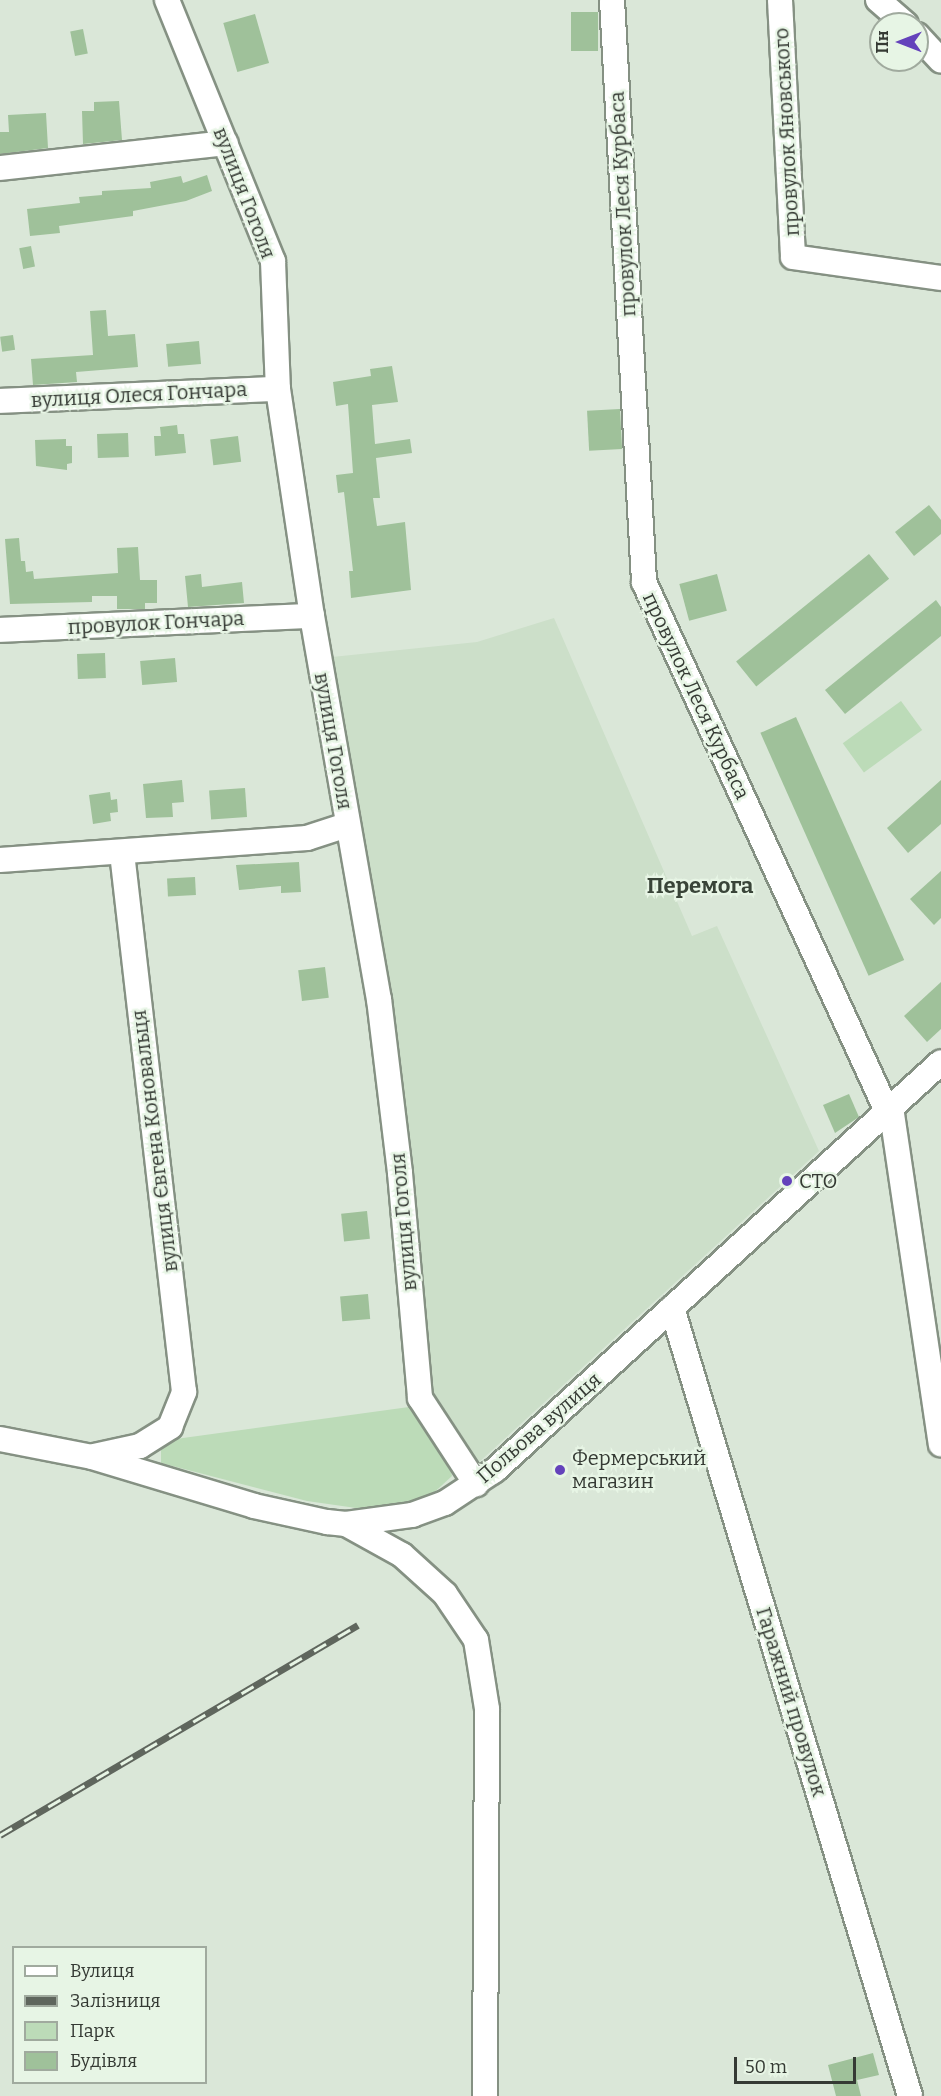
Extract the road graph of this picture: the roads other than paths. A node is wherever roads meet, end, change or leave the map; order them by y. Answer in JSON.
{"nodes":[{"id":1,"x":167,"y":0,"type":"edge"},
{"id":2,"x":612,"y":0,"type":"edge"},
{"id":3,"x":780,"y":0,"type":"edge"},
{"id":4,"x":878,"y":0,"type":"edge"},
{"id":5,"x":892,"y":12,"type":"edge"},
{"id":6,"x":929,"y":48,"type":"edge"},
{"id":7,"x":941,"y":61,"type":"edge"},
{"id":8,"x":226,"y":143,"type":"junction"},
{"id":9,"x":0,"y":168,"type":"edge"},
{"id":10,"x":941,"y":278,"type":"edge"},
{"id":11,"x":278,"y":389,"type":"junction"},
{"id":12,"x":0,"y":401,"type":"edge"},
{"id":13,"x":312,"y":616,"type":"junction"},
{"id":14,"x":0,"y":630,"type":"edge"},
{"id":15,"x":347,"y":825,"type":"junction"},
{"id":16,"x":122,"y":853,"type":"junction"},
{"id":17,"x":0,"y":860,"type":"edge"},
{"id":18,"x":941,"y":1062,"type":"edge"},
{"id":19,"x":889,"y":1109,"type":"junction"},
{"id":20,"x":672,"y":1308,"type":"junction"},
{"id":21,"x":0,"y":1439,"type":"edge"},
{"id":22,"x":941,"y":1444,"type":"edge"},
{"id":23,"x":92,"y":1457,"type":"junction"},
{"id":24,"x":476,"y":1484,"type":"junction"},
{"id":25,"x":346,"y":1524,"type":"junction"},
{"id":26,"x":485,"y":2096,"type":"edge"},
{"id":27,"x":910,"y":2096,"type":"edge"}],
"edges":[{"from":1,"to":8,"type":"street","name":"вулиця Гоголя"},
{"from":2,"to":19,"type":"street","name":"провулок Леся Курбаса"},
{"from":3,"to":10,"type":"street","name":"провулок Яновського"},
{"from":4,"to":5,"type":"street"},
{"from":6,"to":7,"type":"street"},
{"from":8,"to":9,"type":"street"},
{"from":8,"to":11,"type":"street","name":"вулиця Гоголя"},
{"from":11,"to":12,"type":"street","name":"вулиця Олеся Гончара"},
{"from":11,"to":13,"type":"street","name":"вулиця Гоголя"},
{"from":13,"to":14,"type":"street","name":"провулок Гончара"},
{"from":13,"to":15,"type":"street","name":"вулиця Гоголя"},
{"from":15,"to":16,"type":"street"},
{"from":15,"to":24,"type":"street","name":"вулиця Гоголя"},
{"from":16,"to":17,"type":"street"},
{"from":16,"to":23,"type":"street","name":"вулиця Євгена Коновальця"},
{"from":18,"to":19,"type":"street","name":"Польова вулиця"},
{"from":19,"to":20,"type":"street","name":"Польова вулиця"},
{"from":19,"to":22,"type":"street","name":"провулок Леся Курбаса"},
{"from":20,"to":24,"type":"street","name":"Польова вулиця"},
{"from":20,"to":27,"type":"street","name":"Гаражний провулок"},
{"from":21,"to":23,"type":"street","name":"Польова вулиця"},
{"from":23,"to":25,"type":"street","name":"Польова вулиця"},
{"from":24,"to":25,"type":"street","name":"Польова вулиця"},
{"from":25,"to":26,"type":"street"}]}
